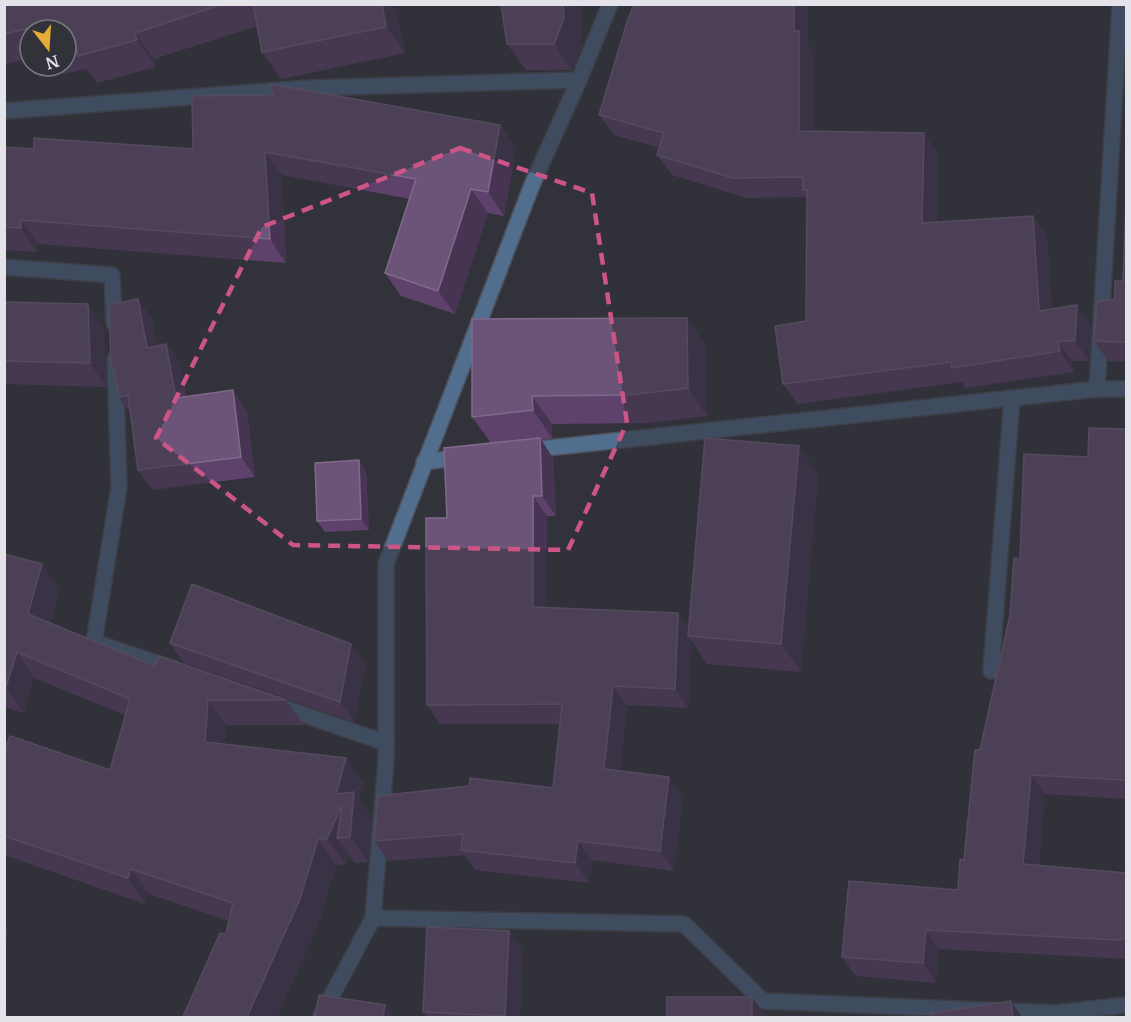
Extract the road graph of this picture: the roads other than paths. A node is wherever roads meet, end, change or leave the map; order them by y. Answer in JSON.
{"nodes":[{"id":1,"x":610,"y":4,"type":"edge"},
{"id":2,"x":1120,"y":4,"type":"edge"},
{"id":3,"x":579,"y":80,"type":"junction"},
{"id":4,"x":4,"y":111,"type":"edge"},
{"id":5,"x":4,"y":267,"type":"edge"},
{"id":6,"x":1097,"y":389,"type":"junction"},
{"id":7,"x":1126,"y":389,"type":"edge"},
{"id":8,"x":1012,"y":398,"type":"junction"},
{"id":9,"x":518,"y":452,"type":"edge"},
{"id":10,"x":483,"y":455,"type":"edge"},
{"id":11,"x":424,"y":462,"type":"junction"},
{"id":12,"x":991,"y":671,"type":"dead end"},
{"id":13,"x":184,"y":673,"type":"edge"},
{"id":14,"x":263,"y":700,"type":"edge"},
{"id":15,"x":386,"y":744,"type":"junction"},
{"id":16,"x":373,"y":918,"type":"junction"},
{"id":17,"x":1126,"y":1005,"type":"edge"},
{"id":18,"x":320,"y":1017,"type":"edge"}],
"edges":[{"from":1,"to":3,"type":"street"},
{"from":2,"to":6,"type":"street"},
{"from":3,"to":4,"type":"street"},
{"from":3,"to":11,"type":"street"},
{"from":5,"to":13,"type":"street"},
{"from":6,"to":7,"type":"street"},
{"from":6,"to":8,"type":"street"},
{"from":8,"to":9,"type":"street"},
{"from":8,"to":12,"type":"street"},
{"from":10,"to":11,"type":"street"},
{"from":11,"to":15,"type":"street"},
{"from":14,"to":15,"type":"street"},
{"from":15,"to":16,"type":"street"},
{"from":16,"to":17,"type":"street"},
{"from":16,"to":18,"type":"street"}]}
